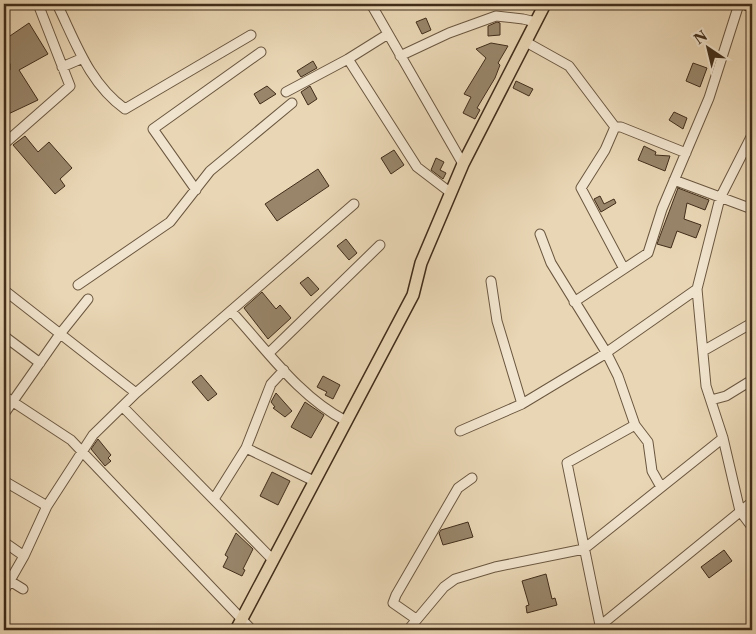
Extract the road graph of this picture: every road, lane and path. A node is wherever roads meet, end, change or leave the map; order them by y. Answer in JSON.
{"nodes":[{"id":1,"x":38,"y":4,"type":"edge"},
{"id":2,"x":57,"y":4,"type":"edge"},
{"id":3,"x":371,"y":4,"type":"edge"},
{"id":4,"x":545,"y":4,"type":"edge"},
{"id":5,"x":739,"y":4,"type":"edge"},
{"id":6,"x":747,"y":4,"type":"edge"},
{"id":7,"x":752,"y":6,"type":"edge"},
{"id":8,"x":536,"y":22,"type":"junction"},
{"id":9,"x":388,"y":34,"type":"junction"},
{"id":10,"x":251,"y":35,"type":"dead end"},
{"id":11,"x":526,"y":42,"type":"junction"},
{"id":12,"x":262,"y":52,"type":"dead end"},
{"id":13,"x":400,"y":56,"type":"junction"},
{"id":14,"x":83,"y":58,"type":"junction"},
{"id":15,"x":348,"y":59,"type":"junction"},
{"id":16,"x":62,"y":67,"type":"junction"},
{"id":17,"x":286,"y":92,"type":"dead end"},
{"id":18,"x":292,"y":103,"type":"dead end"},
{"id":19,"x":615,"y":127,"type":"junction"},
{"id":20,"x":14,"y":135,"type":"junction"},
{"id":21,"x":752,"y":135,"type":"edge"},
{"id":22,"x":4,"y":137,"type":"edge"},
{"id":23,"x":4,"y":144,"type":"edge"},
{"id":24,"x":686,"y":153,"type":"junction"},
{"id":25,"x":464,"y":164,"type":"junction"},
{"id":26,"x":674,"y":180,"type":"junction"},
{"id":27,"x":196,"y":190,"type":"junction"},
{"id":28,"x":451,"y":193,"type":"junction"},
{"id":29,"x":720,"y":198,"type":"junction"},
{"id":30,"x":354,"y":204,"type":"dead end"},
{"id":31,"x":752,"y":209,"type":"edge"},
{"id":32,"x":540,"y":234,"type":"dead end"},
{"id":33,"x":380,"y":245,"type":"dead end"},
{"id":34,"x":624,"y":268,"type":"junction"},
{"id":35,"x":491,"y":281,"type":"dead end"},
{"id":36,"x":78,"y":285,"type":"dead end"},
{"id":37,"x":697,"y":289,"type":"junction"},
{"id":38,"x":4,"y":291,"type":"edge"},
{"id":39,"x":88,"y":299,"type":"dead end"},
{"id":40,"x":574,"y":302,"type":"junction"},
{"id":41,"x":231,"y":311,"type":"junction"},
{"id":42,"x":752,"y":323,"type":"edge"},
{"id":43,"x":60,"y":334,"type":"junction"},
{"id":44,"x":4,"y":336,"type":"edge"},
{"id":45,"x":703,"y":351,"type":"junction"},
{"id":46,"x":606,"y":352,"type":"junction"},
{"id":47,"x":269,"y":353,"type":"junction"},
{"id":48,"x":40,"y":363,"type":"junction"},
{"id":49,"x":284,"y":370,"type":"junction"},
{"id":50,"x":752,"y":380,"type":"edge"},
{"id":51,"x":136,"y":393,"type":"junction"},
{"id":52,"x":4,"y":396,"type":"edge"},
{"id":53,"x":711,"y":400,"type":"junction"},
{"id":54,"x":12,"y":401,"type":"junction"},
{"id":55,"x":522,"y":404,"type":"junction"},
{"id":56,"x":123,"y":407,"type":"junction"},
{"id":57,"x":4,"y":414,"type":"edge"},
{"id":58,"x":346,"y":420,"type":"junction"},
{"id":59,"x":635,"y":425,"type":"junction"},
{"id":60,"x":460,"y":431,"type":"dead end"},
{"id":61,"x":723,"y":438,"type":"junction"},
{"id":62,"x":246,"y":448,"type":"junction"},
{"id":63,"x":81,"y":451,"type":"junction"},
{"id":64,"x":472,"y":478,"type":"dead end"},
{"id":65,"x":4,"y":481,"type":"edge"},
{"id":66,"x":314,"y":481,"type":"junction"},
{"id":67,"x":661,"y":487,"type":"junction"},
{"id":68,"x":214,"y":500,"type":"junction"},
{"id":69,"x":752,"y":502,"type":"edge"},
{"id":70,"x":47,"y":506,"type":"junction"},
{"id":71,"x":740,"y":511,"type":"junction"},
{"id":72,"x":752,"y":527,"type":"edge"},
{"id":73,"x":4,"y":542,"type":"edge"},
{"id":74,"x":584,"y":549,"type":"junction"},
{"id":75,"x":24,"y":556,"type":"junction"},
{"id":76,"x":272,"y":559,"type":"junction"},
{"id":77,"x":10,"y":581,"type":"junction"},
{"id":78,"x":23,"y":588,"type":"dead end"},
{"id":79,"x":4,"y":591,"type":"edge"},
{"id":80,"x":416,"y":619,"type":"junction"},
{"id":81,"x":239,"y":625,"type":"edge"},
{"id":82,"x":597,"y":628,"type":"edge"},
{"id":83,"x":252,"y":630,"type":"edge"},
{"id":84,"x":408,"y":630,"type":"edge"}],
"edges":[{"from":1,"to":16,"type":"street"},
{"from":2,"to":14,"type":"street"},
{"from":3,"to":9,"type":"street"},
{"from":4,"to":8,"type":"main road"},
{"from":5,"to":24,"type":"street"},
{"from":6,"to":7,"type":"main road"},
{"from":8,"to":11,"type":"main road"},
{"from":8,"to":13,"type":"street"},
{"from":9,"to":13,"type":"street"},
{"from":9,"to":15,"type":"street"},
{"from":10,"to":14,"type":"street"},
{"from":11,"to":19,"type":"street"},
{"from":11,"to":25,"type":"main road"},
{"from":12,"to":27,"type":"street"},
{"from":13,"to":25,"type":"street"},
{"from":14,"to":16,"type":"street"},
{"from":15,"to":17,"type":"street"},
{"from":15,"to":28,"type":"street"},
{"from":16,"to":20,"type":"street"},
{"from":18,"to":27,"type":"street"},
{"from":19,"to":24,"type":"street"},
{"from":19,"to":34,"type":"street"},
{"from":20,"to":22,"type":"street"},
{"from":20,"to":23,"type":"street"},
{"from":21,"to":29,"type":"street"},
{"from":24,"to":26,"type":"street"},
{"from":25,"to":28,"type":"main road"},
{"from":26,"to":29,"type":"street"},
{"from":26,"to":34,"type":"street"},
{"from":27,"to":36,"type":"street"},
{"from":28,"to":58,"type":"main road"},
{"from":29,"to":31,"type":"street"},
{"from":29,"to":37,"type":"street"},
{"from":30,"to":41,"type":"street"},
{"from":32,"to":40,"type":"street"},
{"from":33,"to":47,"type":"street"},
{"from":34,"to":40,"type":"street"},
{"from":35,"to":55,"type":"street"},
{"from":37,"to":45,"type":"street"},
{"from":37,"to":46,"type":"street"},
{"from":38,"to":43,"type":"street"},
{"from":39,"to":43,"type":"street"},
{"from":40,"to":46,"type":"street"},
{"from":41,"to":47,"type":"street"},
{"from":41,"to":51,"type":"street"},
{"from":42,"to":45,"type":"street"},
{"from":43,"to":48,"type":"street"},
{"from":43,"to":51,"type":"street"},
{"from":44,"to":48,"type":"street"},
{"from":45,"to":53,"type":"street"},
{"from":46,"to":55,"type":"street"},
{"from":46,"to":59,"type":"street"},
{"from":47,"to":49,"type":"street"},
{"from":48,"to":54,"type":"street"},
{"from":49,"to":58,"type":"street"},
{"from":49,"to":62,"type":"street"},
{"from":50,"to":53,"type":"street"},
{"from":51,"to":56,"type":"street"},
{"from":52,"to":54,"type":"street"},
{"from":53,"to":61,"type":"street"},
{"from":54,"to":57,"type":"street"},
{"from":54,"to":63,"type":"street"},
{"from":55,"to":60,"type":"street"},
{"from":56,"to":63,"type":"street"},
{"from":56,"to":68,"type":"street"},
{"from":58,"to":66,"type":"main road"},
{"from":59,"to":67,"type":"street"},
{"from":59,"to":74,"type":"street"},
{"from":61,"to":67,"type":"street"},
{"from":61,"to":71,"type":"street"},
{"from":62,"to":66,"type":"street"},
{"from":62,"to":68,"type":"street"},
{"from":63,"to":70,"type":"street"},
{"from":63,"to":81,"type":"street"},
{"from":64,"to":80,"type":"street"},
{"from":65,"to":70,"type":"street"},
{"from":66,"to":76,"type":"main road"},
{"from":67,"to":74,"type":"street"},
{"from":68,"to":76,"type":"street"},
{"from":69,"to":71,"type":"street"},
{"from":70,"to":75,"type":"street"},
{"from":71,"to":72,"type":"street"},
{"from":71,"to":82,"type":"street"},
{"from":73,"to":75,"type":"street"},
{"from":74,"to":80,"type":"street"},
{"from":74,"to":82,"type":"street"},
{"from":75,"to":77,"type":"street"},
{"from":76,"to":81,"type":"main road"},
{"from":77,"to":78,"type":"street"},
{"from":77,"to":79,"type":"street"},
{"from":80,"to":84,"type":"street"},
{"from":81,"to":83,"type":"street"}]}
